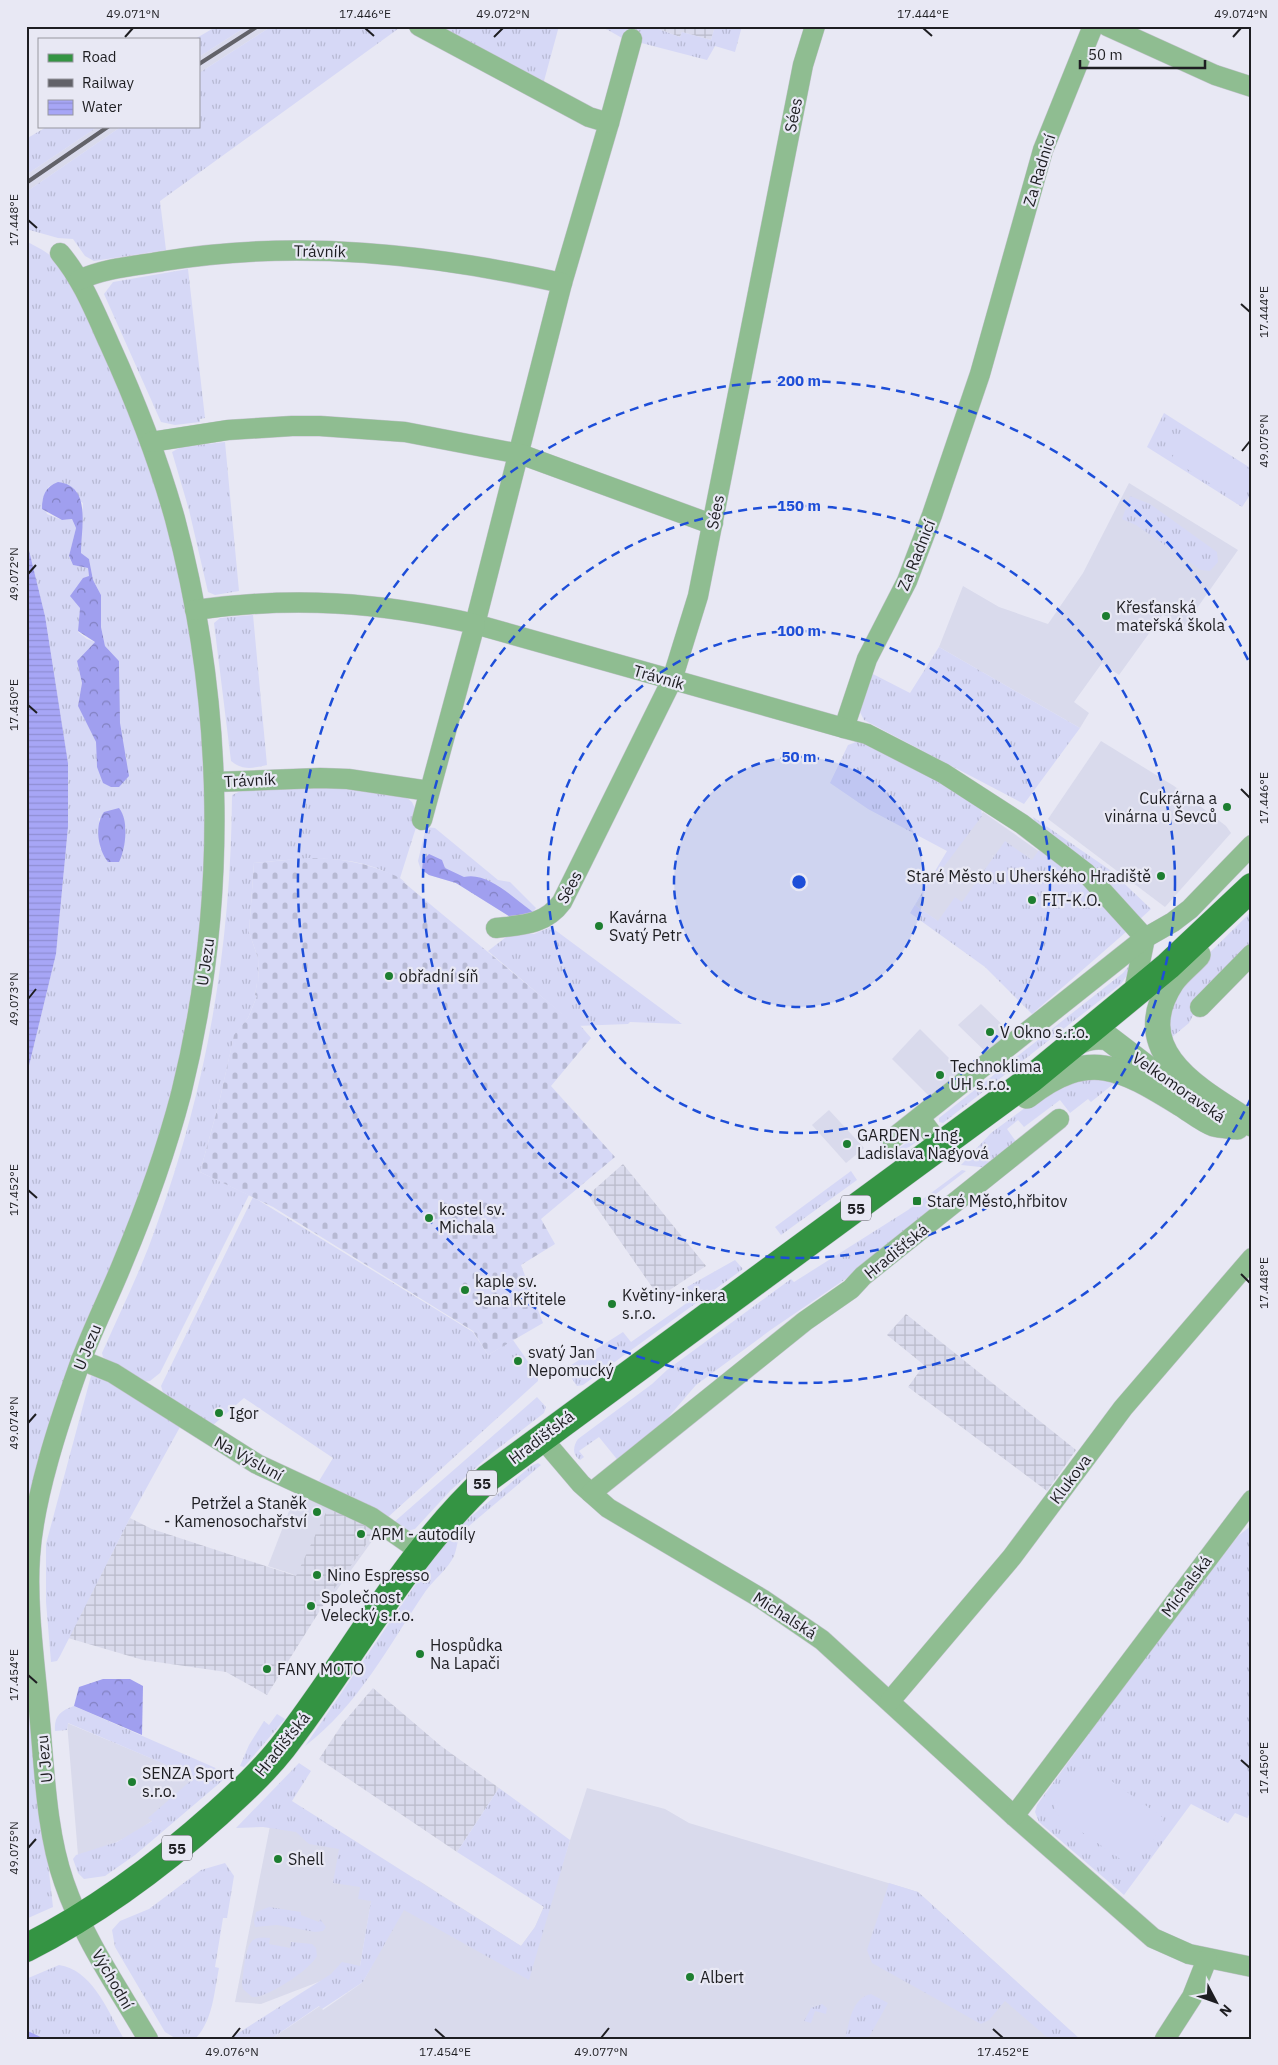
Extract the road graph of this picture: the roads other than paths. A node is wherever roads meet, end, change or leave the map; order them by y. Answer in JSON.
{"nodes":[{"id":1,"x":419,"y":26,"type":"edge"},
{"id":2,"x":815,"y":26,"type":"edge"},
{"id":3,"x":1093,"y":26,"type":"edge"},
{"id":4,"x":1107,"y":26,"type":"edge"},
{"id":5,"x":632,"y":39,"type":"dead end"},
{"id":6,"x":1252,"y":87,"type":"edge"},
{"id":7,"x":609,"y":123,"type":"junction"},
{"id":8,"x":60,"y":253,"type":"dead end"},
{"id":9,"x":79,"y":280,"type":"junction"},
{"id":10,"x":562,"y":283,"type":"junction"},
{"id":11,"x":151,"y":442,"type":"junction"},
{"id":12,"x":520,"y":454,"type":"junction"},
{"id":13,"x":713,"y":522,"type":"junction"},
{"id":14,"x":195,"y":610,"type":"junction"},
{"id":15,"x":475,"y":624,"type":"junction"},
{"id":16,"x":672,"y":680,"type":"junction"},
{"id":17,"x":844,"y":728,"type":"junction"},
{"id":18,"x":215,"y":782,"type":"junction"},
{"id":19,"x":429,"y":791,"type":"junction"},
{"id":20,"x":422,"y":820,"type":"dead end"},
{"id":21,"x":1252,"y":845,"type":"edge"},
{"id":22,"x":1252,"y":887,"type":"edge"},
{"id":23,"x":1220,"y":918,"type":"junction"},
{"id":24,"x":496,"y":928,"type":"dead end"},
{"id":25,"x":1145,"y":938,"type":"junction"},
{"id":26,"x":1252,"y":954,"type":"edge"},
{"id":27,"x":1133,"y":996,"type":"junction"},
{"id":28,"x":1200,"y":1007,"type":"dead end"},
{"id":29,"x":1072,"y":1046,"type":"junction"},
{"id":30,"x":1121,"y":1046,"type":"junction"},
{"id":31,"x":920,"y":1118,"type":"junction"},
{"id":32,"x":1059,"y":1119,"type":"dead end"},
{"id":33,"x":1247,"y":1129,"type":"edge"},
{"id":34,"x":962,"y":1130,"type":"junction"},
{"id":35,"x":892,"y":1139,"type":"dead end"},
{"id":36,"x":941,"y":1146,"type":"junction"},
{"id":37,"x":1252,"y":1258,"type":"edge"},
{"id":38,"x":81,"y":1360,"type":"junction"},
{"id":39,"x":541,"y":1437,"type":"junction"},
{"id":40,"x":591,"y":1493,"type":"junction"},
{"id":41,"x":1252,"y":1500,"type":"edge"},
{"id":42,"x":420,"y":1551,"type":"junction"},
{"id":43,"x":890,"y":1701,"type":"junction"},
{"id":44,"x":1014,"y":1816,"type":"junction"},
{"id":45,"x":79,"y":1919,"type":"junction"},
{"id":46,"x":26,"y":1948,"type":"edge"},
{"id":47,"x":1207,"y":1959,"type":"junction"},
{"id":48,"x":1252,"y":1967,"type":"edge"},
{"id":49,"x":148,"y":2039,"type":"edge"},
{"id":50,"x":1165,"y":2039,"type":"edge"}],
"edges":[{"from":1,"to":7,"type":"street"},
{"from":2,"to":13,"type":"street","name":"Sées"},
{"from":3,"to":17,"type":"street","name":"Za Radnicí"},
{"from":4,"to":6,"type":"street"},
{"from":5,"to":7,"type":"street"},
{"from":7,"to":10,"type":"street"},
{"from":8,"to":9,"type":"street","name":"Trávník"},
{"from":9,"to":10,"type":"street","name":"Trávník"},
{"from":9,"to":11,"type":"street","name":"Trávník"},
{"from":10,"to":12,"type":"street"},
{"from":11,"to":12,"type":"street"},
{"from":11,"to":14,"type":"street","name":"Trávník"},
{"from":12,"to":13,"type":"street"},
{"from":12,"to":15,"type":"street"},
{"from":13,"to":16,"type":"street","name":"Sées"},
{"from":14,"to":15,"type":"street","name":"Trávník"},
{"from":14,"to":18,"type":"street","name":"Trávník"},
{"from":15,"to":16,"type":"street","name":"Trávník"},
{"from":15,"to":19,"type":"street"},
{"from":16,"to":17,"type":"street","name":"Trávník"},
{"from":16,"to":24,"type":"street","name":"Sées"},
{"from":17,"to":25,"type":"street"},
{"from":18,"to":19,"type":"street","name":"Trávník"},
{"from":18,"to":38,"type":"street","name":"U Jezu"},
{"from":19,"to":20,"type":"street"},
{"from":21,"to":25,"type":"street"},
{"from":22,"to":23,"type":"main road","number":"55"},
{"from":23,"to":25,"type":"street"},
{"from":23,"to":27,"type":"main road","number":"55"},
{"from":23,"to":30,"type":"street"},
{"from":23,"to":33,"type":"street","name":"Velkomoravská"},
{"from":25,"to":27,"type":"street"},
{"from":25,"to":31,"type":"street"},
{"from":26,"to":28,"type":"street"},
{"from":27,"to":29,"type":"main road","number":"55"},
{"from":29,"to":30,"type":"street","name":"Velkomoravská"},
{"from":29,"to":34,"type":"main road","name":"Hradišťská","number":"55"},
{"from":30,"to":33,"type":"street","name":"Velkomoravská"},
{"from":31,"to":35,"type":"street"},
{"from":31,"to":36,"type":"street"},
{"from":32,"to":40,"type":"street","name":"Hradišťská"},
{"from":33,"to":34,"type":"street","name":"Velkomoravská"},
{"from":34,"to":36,"type":"main road","name":"Hradišťská","number":"55"},
{"from":36,"to":39,"type":"main road","name":"Hradišťská","number":"55"},
{"from":37,"to":43,"type":"street","name":"Klukova"},
{"from":38,"to":42,"type":"street","name":"Na Výsluní"},
{"from":38,"to":45,"type":"street","name":"U Jezu"},
{"from":39,"to":40,"type":"street","name":"Michalská"},
{"from":39,"to":42,"type":"main road","name":"Hradišťská","number":"55"},
{"from":40,"to":43,"type":"street","name":"Michalská"},
{"from":41,"to":44,"type":"street","name":"Michalská"},
{"from":42,"to":45,"type":"main road","name":"Hradišťská","number":"55"},
{"from":43,"to":44,"type":"street","name":"Michalská"},
{"from":44,"to":47,"type":"street","name":"Michalská"},
{"from":45,"to":46,"type":"main road","name":"Hradišťská","number":"55"},
{"from":45,"to":49,"type":"street","name":"Východní"},
{"from":47,"to":48,"type":"street","name":"Michalská"},
{"from":47,"to":50,"type":"street"}]}
